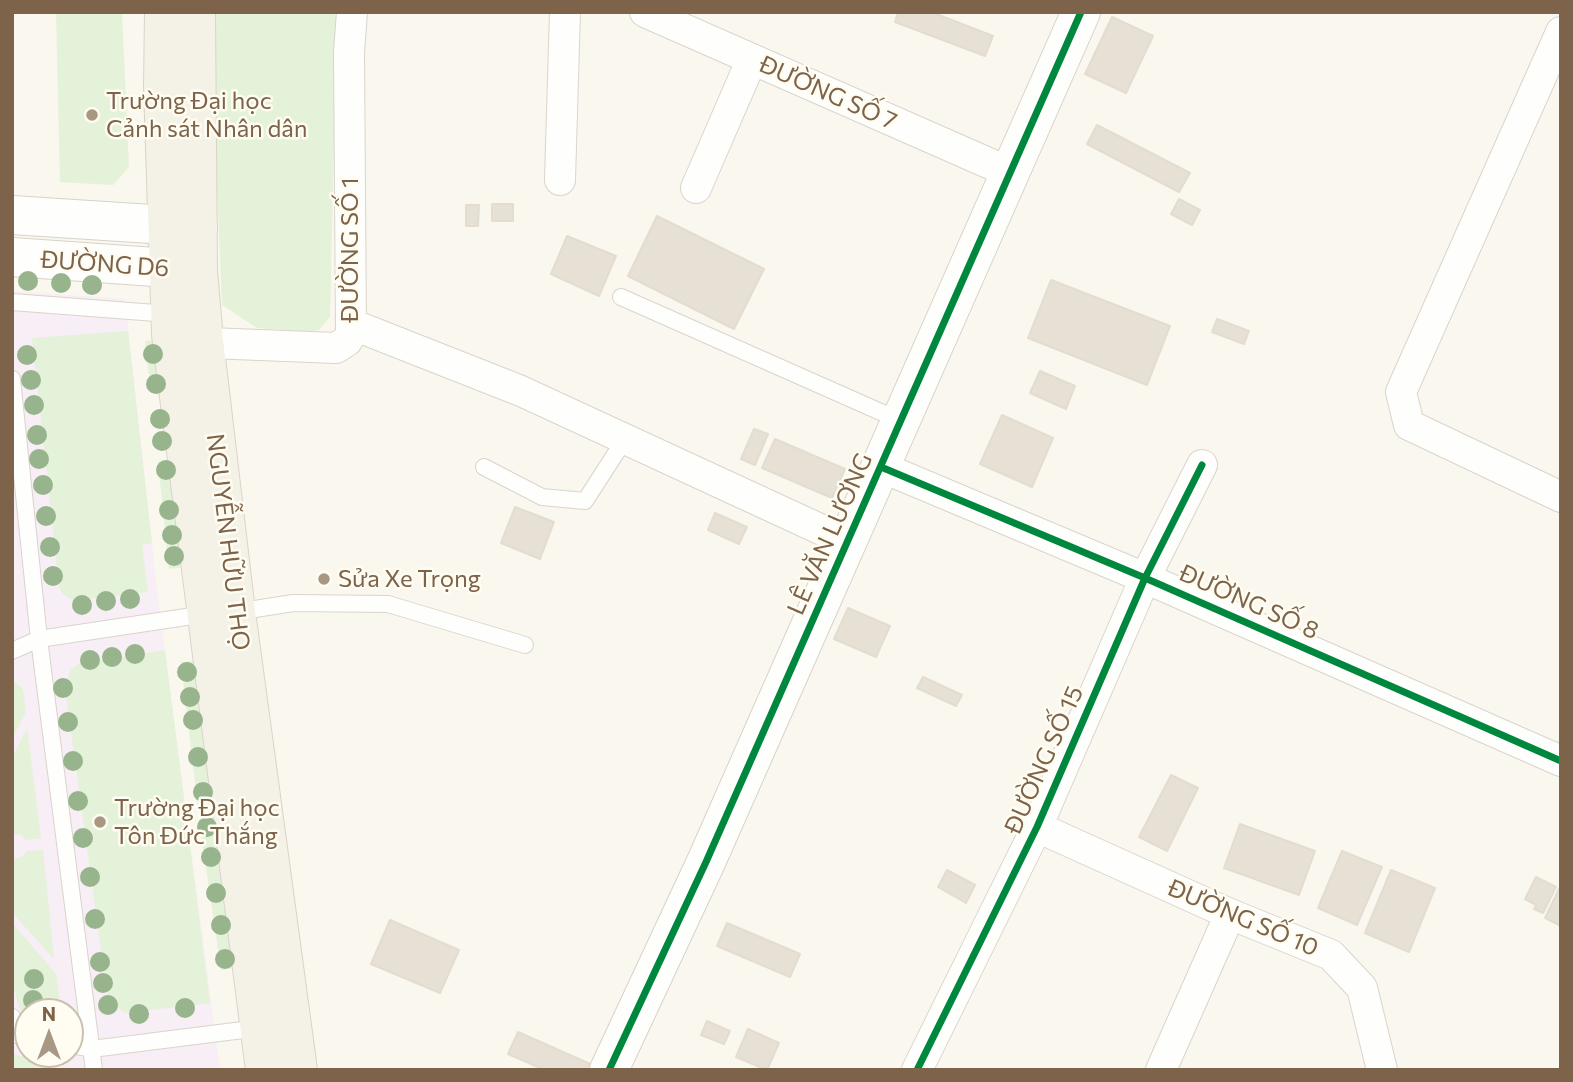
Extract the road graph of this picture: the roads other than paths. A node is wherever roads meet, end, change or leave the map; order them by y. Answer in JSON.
{"nodes":[{"id":1,"x":164,"y":12,"type":"edge"},
{"id":2,"x":196,"y":12,"type":"edge"},
{"id":3,"x":352,"y":12,"type":"edge"},
{"id":4,"x":565,"y":12,"type":"edge"},
{"id":5,"x":645,"y":12,"type":"edge"},
{"id":6,"x":1081,"y":12,"type":"edge"},
{"id":7,"x":1561,"y":32,"type":"edge"},
{"id":8,"x":752,"y":59,"type":"junction"},
{"id":9,"x":1011,"y":173,"type":"junction"},
{"id":10,"x":560,"y":180,"type":"dead end"},
{"id":11,"x":696,"y":188,"type":"dead end"},
{"id":12,"x":12,"y":215,"type":"edge"},
{"id":13,"x":182,"y":227,"type":"junction"},
{"id":14,"x":12,"y":257,"type":"edge"},
{"id":15,"x":182,"y":269,"type":"junction"},
{"id":16,"x":621,"y":297,"type":"dead end"},
{"id":17,"x":12,"y":302,"type":"edge"},
{"id":18,"x":351,"y":324,"type":"junction"},
{"id":19,"x":182,"y":332,"type":"junction"},
{"id":20,"x":12,"y":379,"type":"edge"},
{"id":21,"x":901,"y":421,"type":"junction"},
{"id":22,"x":15,"y":425,"type":"edge"},
{"id":23,"x":625,"y":439,"type":"junction"},
{"id":24,"x":1202,"y":465,"type":"dead end"},
{"id":25,"x":484,"y":467,"type":"dead end"},
{"id":26,"x":881,"y":467,"type":"junction"},
{"id":27,"x":1561,"y":497,"type":"edge"},
{"id":28,"x":19,"y":527,"type":"edge"},
{"id":29,"x":848,"y":542,"type":"junction"},
{"id":30,"x":1145,"y":578,"type":"junction"},
{"id":31,"x":221,"y":613,"type":"junction"},
{"id":32,"x":39,"y":639,"type":"junction"},
{"id":33,"x":525,"y":645,"type":"dead end"},
{"id":34,"x":12,"y":651,"type":"edge"},
{"id":35,"x":1561,"y":761,"type":"edge"},
{"id":36,"x":1037,"y":827,"type":"junction"},
{"id":37,"x":1230,"y":914,"type":"junction"},
{"id":38,"x":259,"y":1028,"type":"junction"},
{"id":39,"x":84,"y":1048,"type":"edge"},
{"id":40,"x":92,"y":1049,"type":"junction"},
{"id":41,"x":94,"y":1070,"type":"edge"},
{"id":42,"x":265,"y":1070,"type":"edge"},
{"id":43,"x":298,"y":1070,"type":"edge"},
{"id":44,"x":609,"y":1070,"type":"edge"},
{"id":45,"x":917,"y":1070,"type":"edge"},
{"id":46,"x":1161,"y":1070,"type":"edge"},
{"id":47,"x":1382,"y":1070,"type":"edge"}],
"edges":[{"from":1,"to":13,"type":"main road","name":"NGUYỄN HỮU THỌ"},
{"from":2,"to":13,"type":"main road","name":"NGUYỄN HỮU THỌ"},
{"from":3,"to":18,"type":"street","name":"ĐƯỜNG SỐ 1"},
{"from":4,"to":10,"type":"street"},
{"from":5,"to":8,"type":"street","name":"ĐƯỜNG SỐ 7"},
{"from":6,"to":9,"type":"street","name":"LÊ VĂN LƯƠNG"},
{"from":7,"to":27,"type":"street"},
{"from":8,"to":9,"type":"street","name":"ĐƯỜNG SỐ 7"},
{"from":8,"to":11,"type":"street"},
{"from":9,"to":21,"type":"street","name":"LÊ VĂN LƯƠNG"},
{"from":12,"to":13,"type":"street","name":"ĐƯỜNG D6"},
{"from":13,"to":15,"type":"main road","name":"NGUYỄN HỮU THỌ"},
{"from":14,"to":15,"type":"street","name":"ĐƯỜNG D6"},
{"from":15,"to":19,"type":"main road","name":"NGUYỄN HỮU THỌ"},
{"from":16,"to":21,"type":"lane"},
{"from":17,"to":19,"type":"lane"},
{"from":18,"to":19,"type":"street","name":"ĐƯỜNG SỐ 1"},
{"from":18,"to":23,"type":"street"},
{"from":19,"to":31,"type":"main road","name":"NGUYỄN HỮU THỌ"},
{"from":20,"to":22,"type":"lane"},
{"from":21,"to":26,"type":"street","name":"LÊ VĂN LƯƠNG"},
{"from":22,"to":28,"type":"lane"},
{"from":23,"to":25,"type":"lane"},
{"from":23,"to":29,"type":"street"},
{"from":24,"to":30,"type":"street","name":"ĐƯỜNG SỐ 15"},
{"from":26,"to":29,"type":"street","name":"LÊ VĂN LƯƠNG"},
{"from":26,"to":30,"type":"street","name":"ĐƯỜNG SỐ 8"},
{"from":28,"to":32,"type":"lane"},
{"from":29,"to":44,"type":"street","name":"LÊ VĂN LƯƠNG"},
{"from":30,"to":35,"type":"street","name":"ĐƯỜNG SỐ 8"},
{"from":30,"to":36,"type":"street","name":"ĐƯỜNG SỐ 15"},
{"from":31,"to":32,"type":"lane"},
{"from":31,"to":33,"type":"lane"},
{"from":31,"to":38,"type":"main road","name":"NGUYỄN HỮU THỌ"},
{"from":31,"to":43,"type":"main road","name":"NGUYỄN HỮU THỌ"},
{"from":32,"to":34,"type":"lane"},
{"from":32,"to":40,"type":"lane"},
{"from":36,"to":37,"type":"street","name":"ĐƯỜNG SỐ 10"},
{"from":36,"to":45,"type":"street","name":"ĐƯỜNG SỐ 15"},
{"from":37,"to":46,"type":"street"},
{"from":37,"to":47,"type":"street","name":"ĐƯỜNG SỐ 10"},
{"from":38,"to":40,"type":"lane"},
{"from":38,"to":42,"type":"main road","name":"NGUYỄN HỮU THỌ"},
{"from":39,"to":40,"type":"lane"},
{"from":40,"to":41,"type":"lane"}]}
